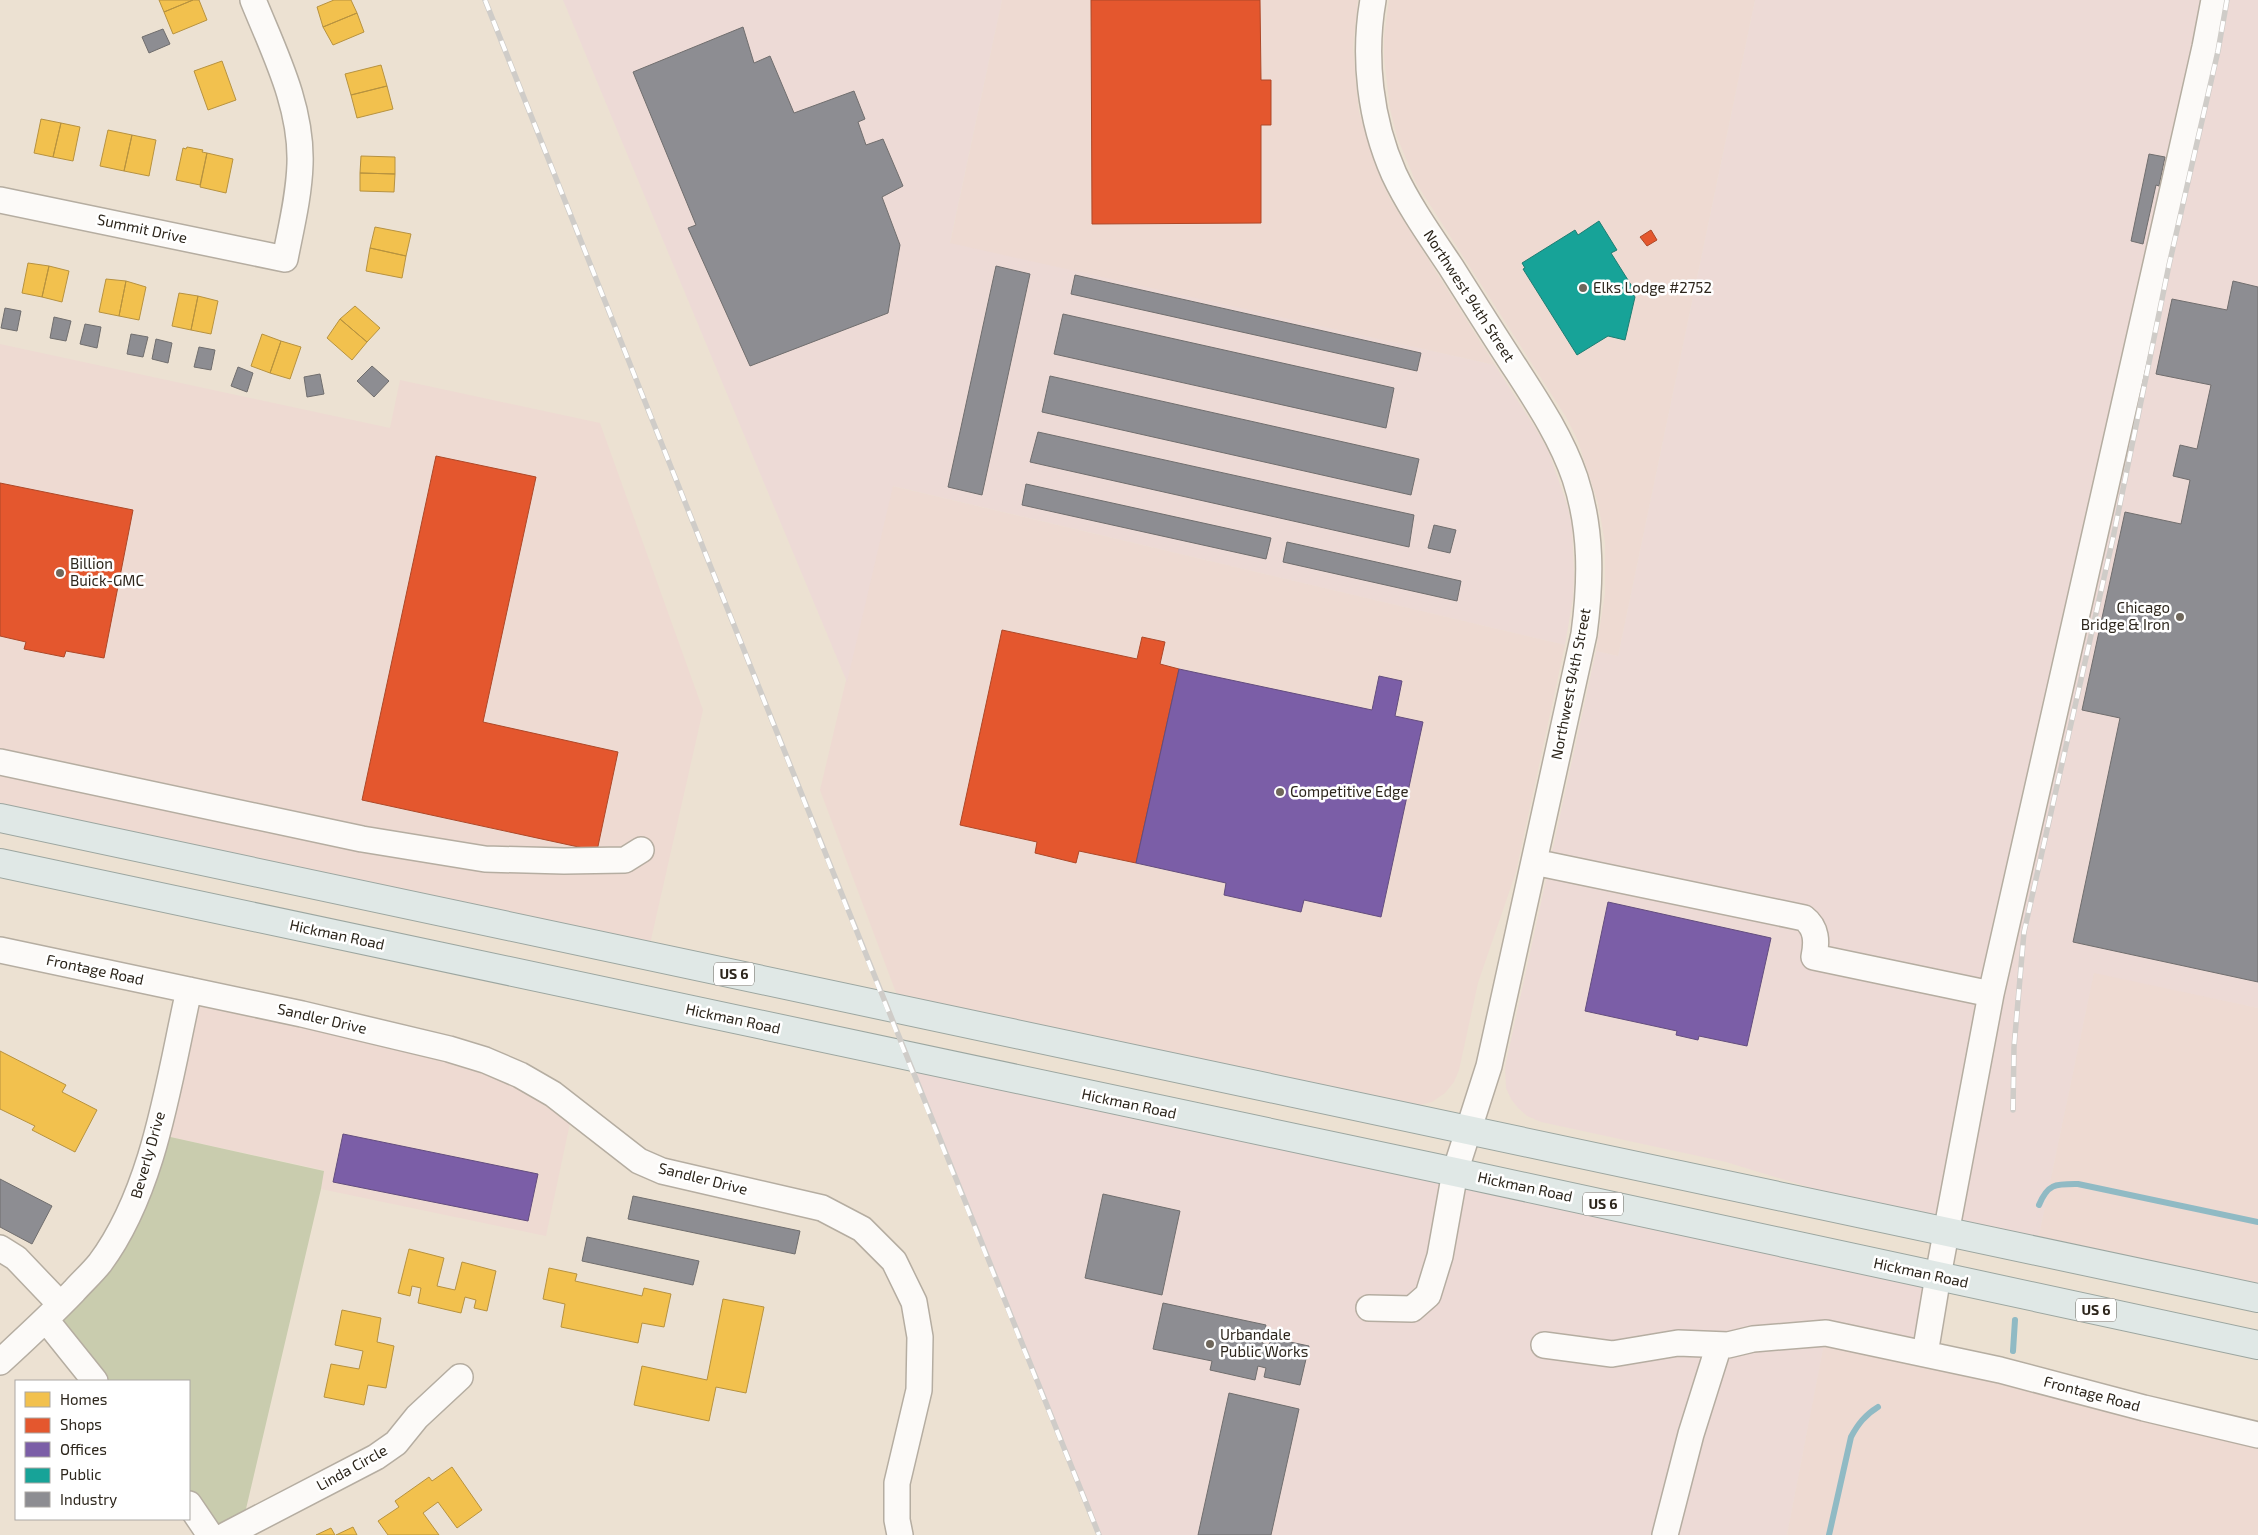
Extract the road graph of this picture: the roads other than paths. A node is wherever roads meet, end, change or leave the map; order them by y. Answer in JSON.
{"nodes":[{"id":1,"x":253,"y":0,"type":"edge"},
{"id":2,"x":1373,"y":0,"type":"edge"},
{"id":3,"x":2214,"y":0,"type":"edge"},
{"id":4,"x":0,"y":200,"type":"edge"},
{"id":5,"x":0,"y":762,"type":"edge"},
{"id":6,"x":0,"y":818,"type":"edge"},
{"id":7,"x":641,"y":850,"type":"dead end"},
{"id":8,"x":1534,"y":862,"type":"junction"},
{"id":9,"x":0,"y":863,"type":"edge"},
{"id":10,"x":0,"y":950,"type":"edge"},
{"id":11,"x":189,"y":990,"type":"junction"},
{"id":12,"x":1991,"y":994,"type":"junction"},
{"id":13,"x":1468,"y":1131,"type":"junction"},
{"id":14,"x":1455,"y":1172,"type":"junction"},
{"id":15,"x":1946,"y":1233,"type":"junction"},
{"id":16,"x":0,"y":1248,"type":"edge"},
{"id":17,"x":1938,"y":1276,"type":"junction"},
{"id":18,"x":2258,"y":1298,"type":"edge"},
{"id":19,"x":1369,"y":1308,"type":"dead end"},
{"id":20,"x":53,"y":1312,"type":"junction"},
{"id":21,"x":1544,"y":1345,"type":"dead end"},
{"id":22,"x":1719,"y":1345,"type":"junction"},
{"id":23,"x":2258,"y":1345,"type":"edge"},
{"id":24,"x":1925,"y":1354,"type":"junction"},
{"id":25,"x":0,"y":1362,"type":"edge"},
{"id":26,"x":460,"y":1377,"type":"dead end"},
{"id":27,"x":94,"y":1380,"type":"edge"},
{"id":28,"x":2258,"y":1435,"type":"edge"},
{"id":29,"x":190,"y":1505,"type":"edge"},
{"id":30,"x":210,"y":1535,"type":"edge"},
{"id":31,"x":226,"y":1535,"type":"edge"},
{"id":32,"x":900,"y":1535,"type":"edge"},
{"id":33,"x":1665,"y":1535,"type":"edge"}],
"edges":[{"from":1,"to":4,"type":"street","name":"Summit Drive"},
{"from":2,"to":8,"type":"street","name":"Northwest 94th Street"},
{"from":3,"to":12,"type":"street"},
{"from":5,"to":7,"type":"street"},
{"from":6,"to":13,"type":"main road","number":"US 6"},
{"from":8,"to":12,"type":"street"},
{"from":8,"to":13,"type":"street","name":"Northwest 94th Street"},
{"from":9,"to":14,"type":"main road","name":"Hickman Road","number":"US 6"},
{"from":10,"to":11,"type":"street","name":"Frontage Road"},
{"from":11,"to":20,"type":"street","name":"Beverly Drive"},
{"from":11,"to":32,"type":"street","name":"Sandler Drive"},
{"from":12,"to":15,"type":"street"},
{"from":13,"to":14,"type":"street","name":"Northwest 94th Street"},
{"from":13,"to":15,"type":"main road","number":"US 6"},
{"from":14,"to":17,"type":"main road","name":"Hickman Road","number":"US 6"},
{"from":14,"to":19,"type":"street","name":"Northwest 94th Street"},
{"from":15,"to":17,"type":"street"},
{"from":15,"to":18,"type":"main road","number":"US 6"},
{"from":16,"to":20,"type":"street"},
{"from":17,"to":23,"type":"main road","name":"Hickman Road","number":"US 6"},
{"from":17,"to":24,"type":"street"},
{"from":20,"to":25,"type":"street","name":"Beverly Drive"},
{"from":20,"to":27,"type":"street"},
{"from":21,"to":22,"type":"street","name":"Frontage Road"},
{"from":22,"to":24,"type":"street","name":"Frontage Road"},
{"from":22,"to":33,"type":"street"},
{"from":24,"to":28,"type":"street","name":"Frontage Road"},
{"from":26,"to":31,"type":"street","name":"Linda Circle"},
{"from":29,"to":30,"type":"street"}]}
